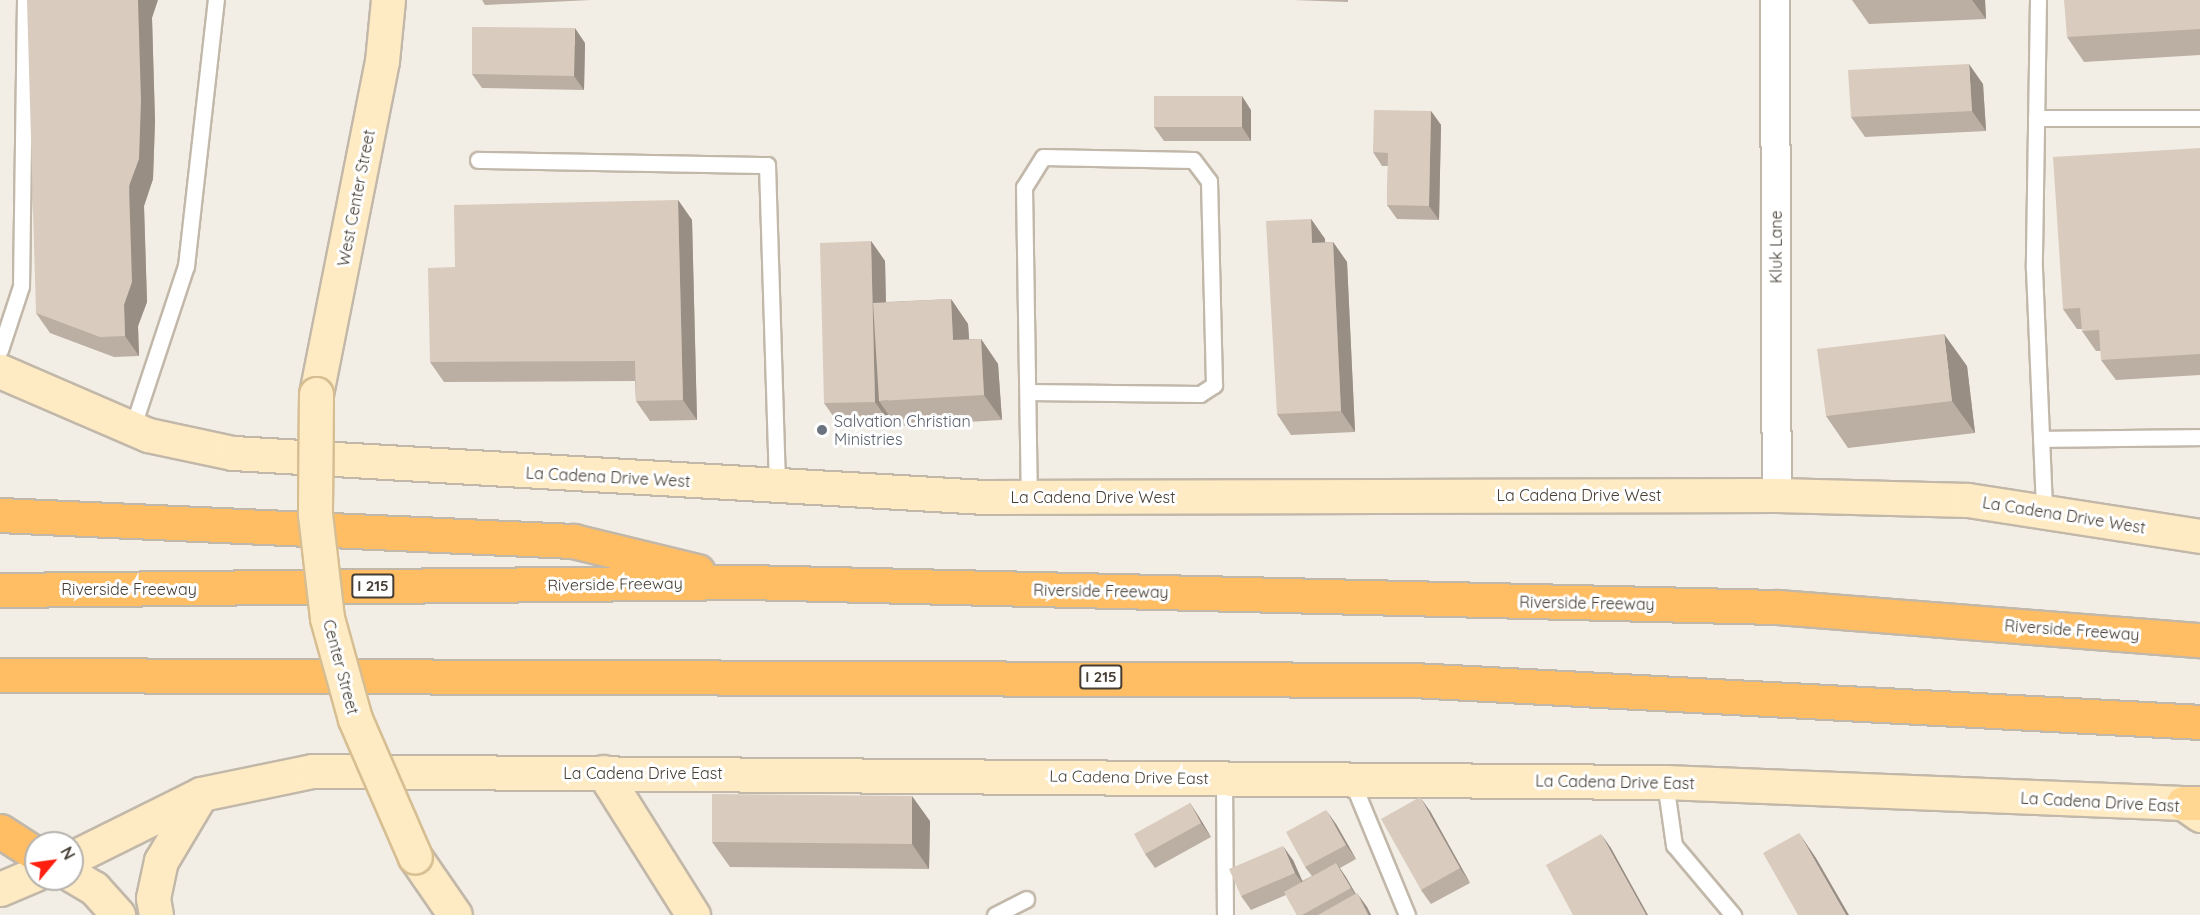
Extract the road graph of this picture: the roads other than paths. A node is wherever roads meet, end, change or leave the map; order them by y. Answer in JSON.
{"nodes":[{"id":1,"x":25,"y":0,"type":"edge"},
{"id":2,"x":216,"y":0,"type":"edge"},
{"id":3,"x":387,"y":0,"type":"edge"},
{"id":4,"x":1775,"y":0,"type":"edge"},
{"id":5,"x":2038,"y":0,"type":"edge"},
{"id":6,"x":2200,"y":117,"type":"edge"},
{"id":7,"x":2036,"y":118,"type":"junction"},
{"id":8,"x":478,"y":160,"type":"dead end"},
{"id":9,"x":0,"y":350,"type":"edge"},
{"id":10,"x":0,"y":370,"type":"edge"},
{"id":11,"x":1028,"y":392,"type":"junction"},
{"id":12,"x":316,"y":394,"type":"joint"},
{"id":13,"x":132,"y":429,"type":"junction"},
{"id":14,"x":2200,"y":437,"type":"edge"},
{"id":15,"x":2041,"y":439,"type":"junction"},
{"id":16,"x":777,"y":486,"type":"junction"},
{"id":17,"x":1778,"y":495,"type":"junction"},
{"id":18,"x":1029,"y":497,"type":"junction"},
{"id":19,"x":2044,"y":512,"type":"junction"},
{"id":20,"x":0,"y":515,"type":"edge"},
{"id":21,"x":2200,"y":536,"type":"edge"},
{"id":22,"x":746,"y":582,"type":"junction"},
{"id":23,"x":0,"y":590,"type":"edge"},
{"id":24,"x":2200,"y":640,"type":"edge"},
{"id":25,"x":0,"y":675,"type":"edge"},
{"id":26,"x":2200,"y":722,"type":"edge"},
{"id":27,"x":603,"y":772,"type":"junction"},
{"id":28,"x":1224,"y":778,"type":"junction"},
{"id":29,"x":1351,"y":779,"type":"junction"},
{"id":30,"x":1665,"y":782,"type":"junction"},
{"id":31,"x":201,"y":794,"type":"junction"},
{"id":32,"x":2194,"y":807,"type":"edge"},
{"id":33,"x":0,"y":831,"type":"edge"},
{"id":34,"x":24,"y":846,"type":"edge"},
{"id":35,"x":84,"y":852,"type":"edge"},
{"id":36,"x":24,"y":879,"type":"edge"},
{"id":37,"x":84,"y":882,"type":"edge"},
{"id":38,"x":0,"y":889,"type":"edge"},
{"id":39,"x":1026,"y":899,"type":"dead end"},
{"id":40,"x":118,"y":915,"type":"edge"},
{"id":41,"x":156,"y":915,"type":"edge"},
{"id":42,"x":455,"y":915,"type":"edge"},
{"id":43,"x":693,"y":915,"type":"edge"},
{"id":44,"x":995,"y":915,"type":"edge"},
{"id":45,"x":1225,"y":915,"type":"edge"},
{"id":46,"x":1407,"y":915,"type":"edge"},
{"id":47,"x":1733,"y":915,"type":"edge"}],
"edges":[{"from":1,"to":9,"type":"lane"},
{"from":2,"to":13,"type":"lane"},
{"from":3,"to":12,"type":"main road","name":"West Center Street"},
{"from":4,"to":17,"type":"street","name":"Kluk Lane"},
{"from":5,"to":7,"type":"lane"},
{"from":6,"to":7,"type":"lane"},
{"from":7,"to":15,"type":"lane"},
{"from":8,"to":16,"type":"lane"},
{"from":10,"to":13,"type":"main road","name":"La Cadena Drive West"},
{"from":11,"to":11,"type":"lane"},
{"from":11,"to":18,"type":"lane"},
{"from":12,"to":42,"type":"main road","name":"Center Street","bridge":true},
{"from":13,"to":16,"type":"main road","name":"La Cadena Drive West"},
{"from":14,"to":15,"type":"lane"},
{"from":15,"to":19,"type":"lane"},
{"from":16,"to":18,"type":"main road","name":"La Cadena Drive West"},
{"from":17,"to":18,"type":"main road","name":"La Cadena Drive West"},
{"from":17,"to":19,"type":"main road","name":"La Cadena Drive West"},
{"from":19,"to":21,"type":"main road","name":"La Cadena Drive West"},
{"from":20,"to":22,"type":"highway"},
{"from":22,"to":23,"type":"highway","name":"Riverside Freeway","number":"I 215"},
{"from":22,"to":24,"type":"highway","name":"Riverside Freeway","number":"I 215"},
{"from":25,"to":26,"type":"highway","number":"I 215"},
{"from":27,"to":28,"type":"main road","name":"La Cadena Drive East"},
{"from":27,"to":31,"type":"main road","name":"La Cadena Drive East"},
{"from":27,"to":43,"type":"main road"},
{"from":28,"to":29,"type":"main road","name":"La Cadena Drive East"},
{"from":28,"to":45,"type":"lane"},
{"from":29,"to":30,"type":"main road","name":"La Cadena Drive East"},
{"from":29,"to":46,"type":"lane"},
{"from":30,"to":32,"type":"main road","name":"La Cadena Drive East"},
{"from":30,"to":47,"type":"lane"},
{"from":31,"to":35,"type":"main road","name":"La Cadena Drive East"},
{"from":31,"to":41,"type":"main road"},
{"from":33,"to":34,"type":"highway"},
{"from":36,"to":38,"type":"main road"},
{"from":37,"to":40,"type":"main road"},
{"from":39,"to":44,"type":"lane"}]}
